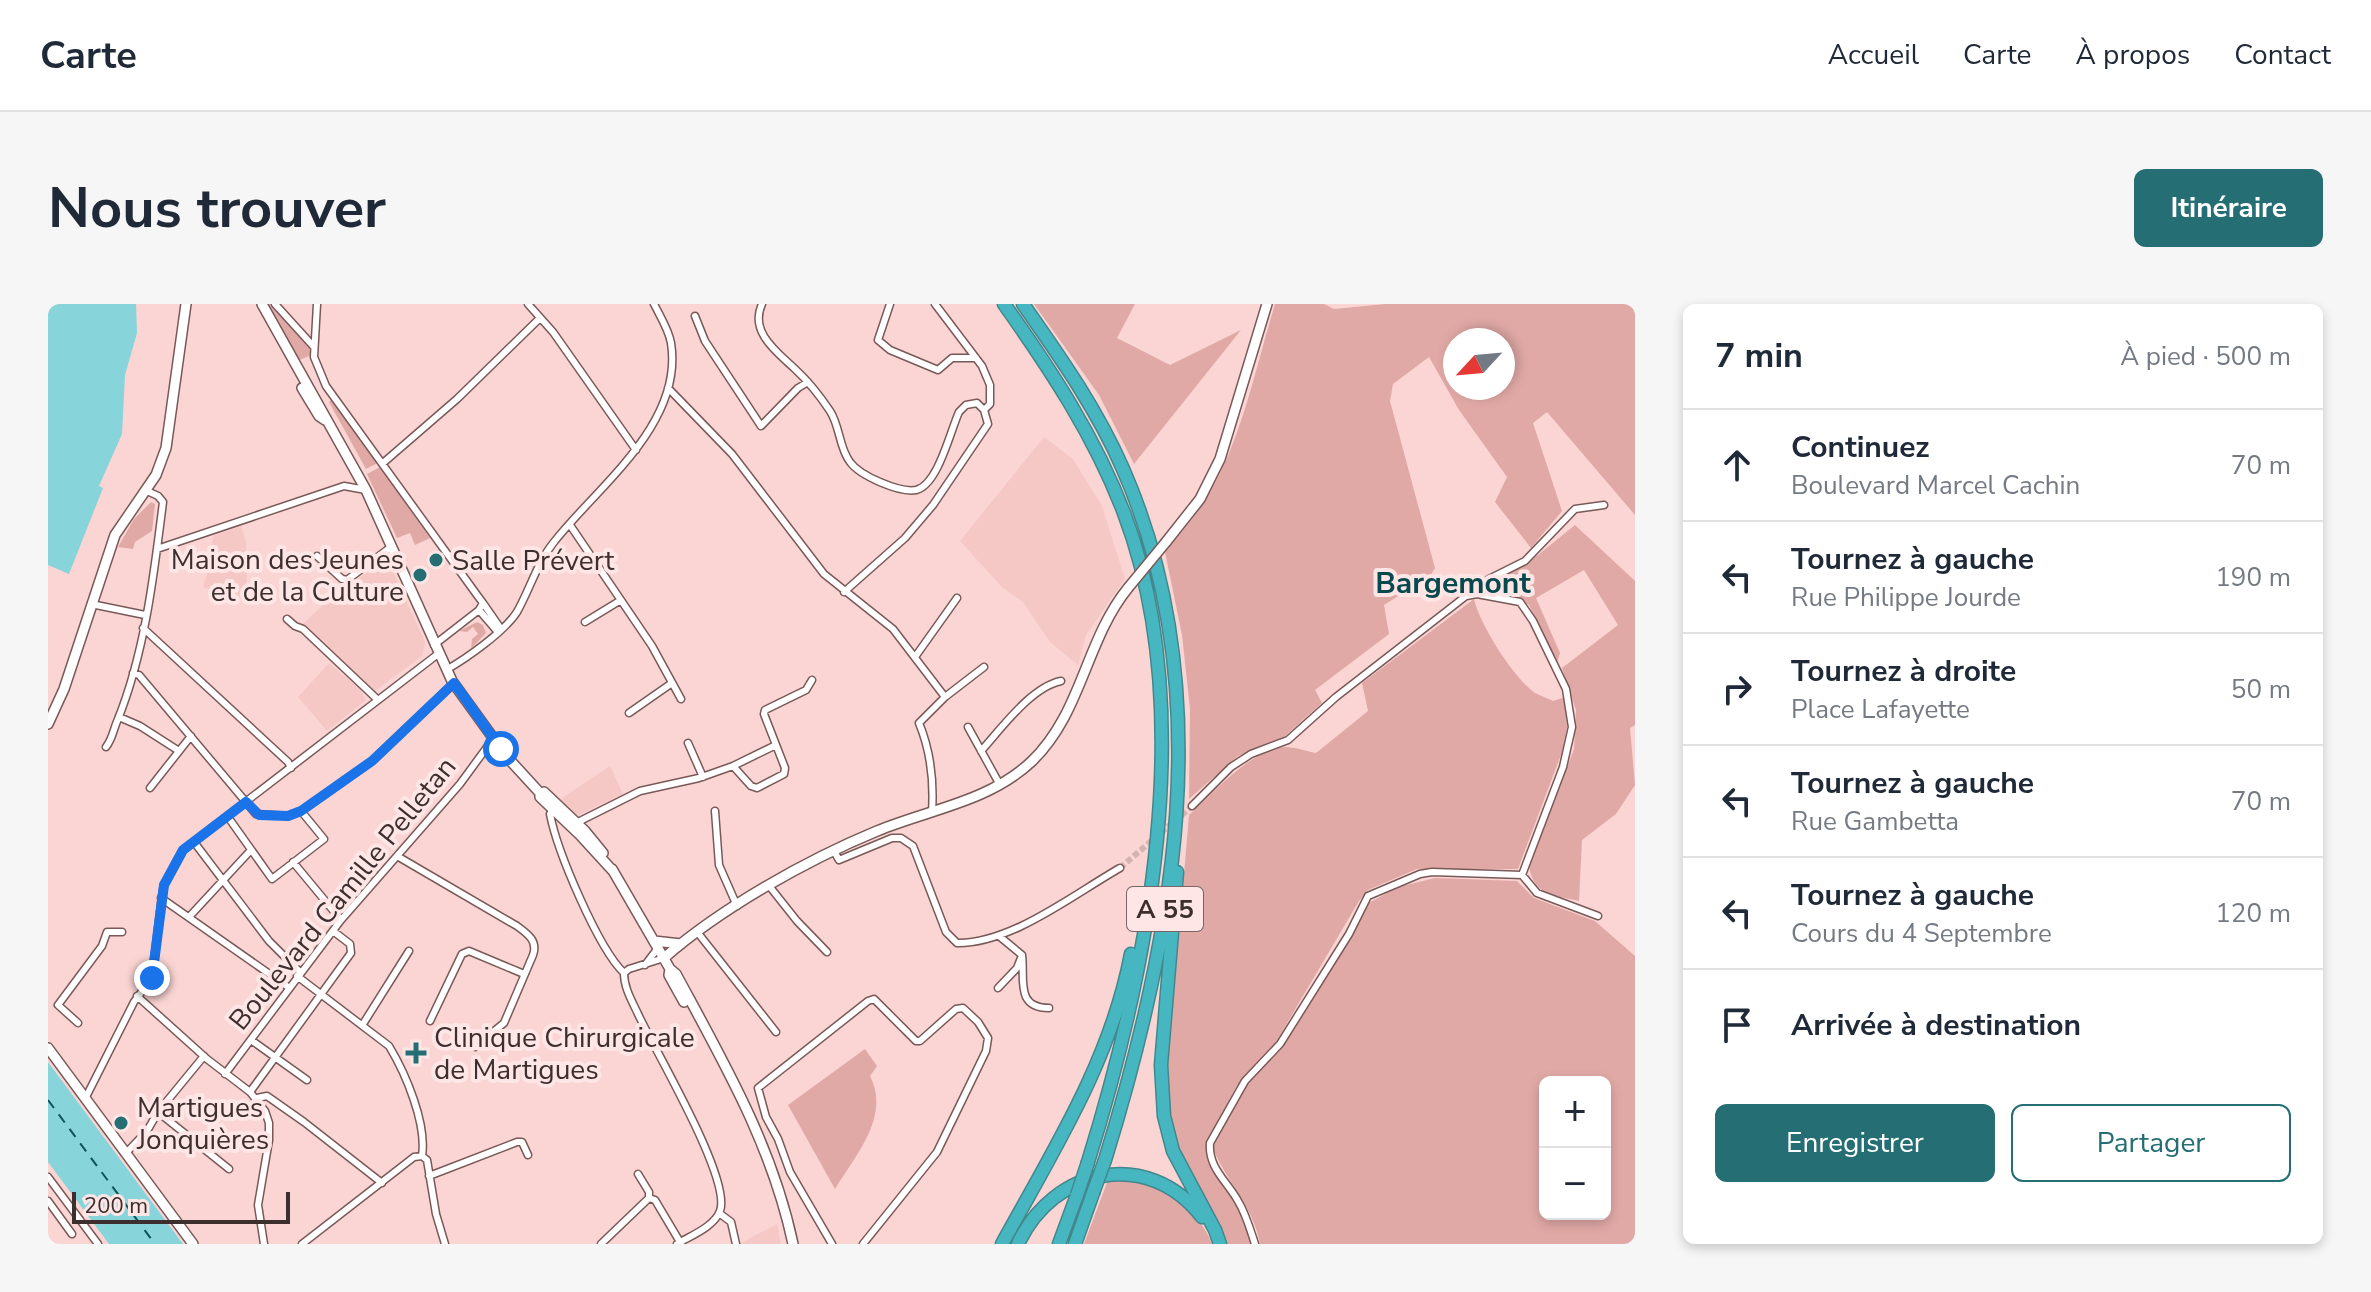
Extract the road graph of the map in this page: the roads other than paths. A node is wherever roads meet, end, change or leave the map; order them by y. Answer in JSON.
{"nodes":[{"id":1,"x":186,"y":304,"type":"edge"},
{"id":2,"x":256,"y":304,"type":"edge"},
{"id":3,"x":262,"y":304,"type":"edge"},
{"id":4,"x":275,"y":304,"type":"edge"},
{"id":5,"x":317,"y":304,"type":"edge"},
{"id":6,"x":528,"y":304,"type":"edge"},
{"id":7,"x":654,"y":304,"type":"edge"},
{"id":8,"x":762,"y":304,"type":"edge"},
{"id":9,"x":890,"y":304,"type":"edge"},
{"id":10,"x":935,"y":304,"type":"edge"},
{"id":11,"x":1004,"y":304,"type":"edge"},
{"id":12,"x":1023,"y":304,"type":"edge"},
{"id":13,"x":1267,"y":304,"type":"edge"},
{"id":14,"x":695,"y":316,"type":"dead end"},
{"id":15,"x":540,"y":318,"type":"junction"},
{"id":16,"x":314,"y":347,"type":"junction"},
{"id":17,"x":314,"y":357,"type":"junction"},
{"id":18,"x":976,"y":358,"type":"junction"},
{"id":19,"x":295,"y":367,"type":"junction"},
{"id":20,"x":808,"y":382,"type":"junction"},
{"id":21,"x":326,"y":386,"type":"junction"},
{"id":22,"x":668,"y":388,"type":"junction"},
{"id":23,"x":314,"y":395,"type":"junction"},
{"id":24,"x":984,"y":410,"type":"junction"},
{"id":25,"x":325,"y":420,"type":"junction"},
{"id":26,"x":636,"y":450,"type":"junction"},
{"id":27,"x":383,"y":463,"type":"junction"},
{"id":28,"x":354,"y":468,"type":"junction"},
{"id":29,"x":344,"y":486,"type":"junction"},
{"id":30,"x":145,"y":490,"type":"junction"},
{"id":31,"x":366,"y":490,"type":"junction"},
{"id":32,"x":1604,"y":505,"type":"dead end"},
{"id":33,"x":570,"y":525,"type":"junction"},
{"id":34,"x":391,"y":547,"type":"junction"},
{"id":35,"x":157,"y":549,"type":"junction"},
{"id":36,"x":317,"y":556,"type":"dead end"},
{"id":37,"x":844,"y":592,"type":"junction"},
{"id":38,"x":1466,"y":596,"type":"junction"},
{"id":39,"x":957,"y":598,"type":"dead end"},
{"id":40,"x":621,"y":600,"type":"junction"},
{"id":41,"x":91,"y":604,"type":"junction"},
{"id":42,"x":481,"y":607,"type":"junction"},
{"id":43,"x":145,"y":615,"type":"junction"},
{"id":44,"x":287,"y":619,"type":"dead end"},
{"id":45,"x":585,"y":622,"type":"dead end"},
{"id":46,"x":143,"y":628,"type":"junction"},
{"id":47,"x":499,"y":630,"type":"junction"},
{"id":48,"x":436,"y":650,"type":"junction"},
{"id":49,"x":915,"y":657,"type":"junction"},
{"id":50,"x":984,"y":667,"type":"dead end"},
{"id":51,"x":446,"y":670,"type":"junction"},
{"id":52,"x":133,"y":673,"type":"junction"},
{"id":53,"x":812,"y":680,"type":"dead end"},
{"id":54,"x":1061,"y":681,"type":"dead end"},
{"id":55,"x":454,"y":683,"type":"junction"},
{"id":56,"x":672,"y":683,"type":"junction"},
{"id":57,"x":945,"y":697,"type":"junction"},
{"id":58,"x":681,"y":699,"type":"dead end"},
{"id":59,"x":378,"y":700,"type":"junction"},
{"id":60,"x":629,"y":713,"type":"dead end"},
{"id":61,"x":119,"y":717,"type":"junction"},
{"id":62,"x":48,"y":724,"type":"edge"},
{"id":63,"x":968,"y":727,"type":"dead end"},
{"id":64,"x":191,"y":736,"type":"junction"},
{"id":65,"x":493,"y":739,"type":"junction"},
{"id":66,"x":688,"y":743,"type":"dead end"},
{"id":67,"x":776,"y":745,"type":"junction"},
{"id":68,"x":106,"y":747,"type":"dead end"},
{"id":69,"x":179,"y":751,"type":"junction"},
{"id":70,"x":981,"y":751,"type":"junction"},
{"id":71,"x":733,"y":766,"type":"junction"},
{"id":72,"x":291,"y":768,"type":"junction"},
{"id":73,"x":1179,"y":771,"type":"junction"},
{"id":74,"x":703,"y":777,"type":"junction"},
{"id":75,"x":1000,"y":785,"type":"junction"},
{"id":76,"x":150,"y":788,"type":"dead end"},
{"id":77,"x":246,"y":802,"type":"junction"},
{"id":78,"x":1192,"y":806,"type":"tunnel mouth"},
{"id":79,"x":556,"y":808,"type":"junction"},
{"id":80,"x":301,"y":811,"type":"junction"},
{"id":81,"x":715,"y":811,"type":"dead end"},
{"id":82,"x":932,"y":812,"type":"junction"},
{"id":83,"x":1159,"y":814,"type":"junction"},
{"id":84,"x":228,"y":817,"type":"junction"},
{"id":85,"x":574,"y":825,"type":"junction"},
{"id":86,"x":194,"y":842,"type":"junction"},
{"id":87,"x":251,"y":850,"type":"junction"},
{"id":88,"x":834,"y":851,"type":"junction"},
{"id":89,"x":397,"y":856,"type":"junction"},
{"id":90,"x":293,"y":862,"type":"junction"},
{"id":91,"x":1120,"y":868,"type":"tunnel mouth"},
{"id":92,"x":1522,"y":875,"type":"junction"},
{"id":93,"x":222,"y":880,"type":"junction"},
{"id":94,"x":770,"y":887,"type":"junction"},
{"id":95,"x":161,"y":898,"type":"junction"},
{"id":96,"x":737,"y":906,"type":"junction"},
{"id":97,"x":1598,"y":916,"type":"dead end"},
{"id":98,"x":189,"y":917,"type":"junction"},
{"id":99,"x":341,"y":920,"type":"junction"},
{"id":100,"x":333,"y":931,"type":"junction"},
{"id":101,"x":122,"y":932,"type":"dead end"},
{"id":102,"x":698,"y":933,"type":"junction"},
{"id":103,"x":999,"y":936,"type":"junction"},
{"id":104,"x":656,"y":944,"type":"junction"},
{"id":105,"x":681,"y":944,"type":"junction"},
{"id":106,"x":409,"y":951,"type":"dead end"},
{"id":107,"x":827,"y":952,"type":"dead end"},
{"id":108,"x":664,"y":958,"type":"junction"},
{"id":109,"x":1021,"y":958,"type":"junction"},
{"id":110,"x":645,"y":965,"type":"junction"},
{"id":111,"x":670,"y":969,"type":"junction"},
{"id":112,"x":624,"y":973,"type":"junction"},
{"id":113,"x":298,"y":974,"type":"junction"},
{"id":114,"x":524,"y":974,"type":"junction"},
{"id":115,"x":288,"y":987,"type":"junction"},
{"id":116,"x":998,"y":988,"type":"dead end"},
{"id":117,"x":321,"y":994,"type":"junction"},
{"id":118,"x":137,"y":996,"type":"junction"},
{"id":119,"x":1049,"y":1008,"type":"dead end"},
{"id":120,"x":430,"y":1021,"type":"dead end"},
{"id":121,"x":78,"y":1023,"type":"dead end"},
{"id":122,"x":363,"y":1024,"type":"junction"},
{"id":123,"x":776,"y":1032,"type":"dead end"},
{"id":124,"x":251,"y":1040,"type":"junction"},
{"id":125,"x":475,"y":1047,"type":"dead end"},
{"id":126,"x":48,"y":1048,"type":"edge"},
{"id":127,"x":204,"y":1056,"type":"junction"},
{"id":128,"x":275,"y":1058,"type":"junction"},
{"id":129,"x":225,"y":1074,"type":"junction"},
{"id":130,"x":307,"y":1080,"type":"dead end"},
{"id":131,"x":250,"y":1092,"type":"junction"},
{"id":132,"x":257,"y":1098,"type":"junction"},
{"id":133,"x":85,"y":1099,"type":"junction"},
{"id":134,"x":158,"y":1112,"type":"junction"},
{"id":135,"x":126,"y":1153,"type":"junction"},
{"id":136,"x":528,"y":1155,"type":"dead end"},
{"id":137,"x":422,"y":1156,"type":"junction"},
{"id":138,"x":229,"y":1169,"type":"dead end"},
{"id":139,"x":638,"y":1174,"type":"dead end"},
{"id":140,"x":429,"y":1176,"type":"junction"},
{"id":141,"x":48,"y":1177,"type":"edge"},
{"id":142,"x":382,"y":1183,"type":"junction"},
{"id":143,"x":649,"y":1198,"type":"junction"},
{"id":144,"x":48,"y":1201,"type":"edge"},
{"id":145,"x":719,"y":1213,"type":"junction"},
{"id":146,"x":72,"y":1234,"type":"dead end"},
{"id":147,"x":678,"y":1243,"type":"edge"},
{"id":148,"x":98,"y":1244,"type":"edge"},
{"id":149,"x":193,"y":1244,"type":"edge"},
{"id":150,"x":264,"y":1244,"type":"edge"},
{"id":151,"x":302,"y":1244,"type":"edge"},
{"id":152,"x":445,"y":1244,"type":"edge"},
{"id":153,"x":601,"y":1244,"type":"edge"},
{"id":154,"x":736,"y":1244,"type":"edge"},
{"id":155,"x":790,"y":1244,"type":"edge"},
{"id":156,"x":832,"y":1244,"type":"edge"},
{"id":157,"x":863,"y":1244,"type":"edge"},
{"id":158,"x":1002,"y":1244,"type":"edge"},
{"id":159,"x":1018,"y":1244,"type":"edge"},
{"id":160,"x":1059,"y":1244,"type":"edge"},
{"id":161,"x":1075,"y":1244,"type":"edge"},
{"id":162,"x":1218,"y":1244,"type":"edge"},
{"id":163,"x":1255,"y":1244,"type":"edge"}],
"edges":[{"from":1,"to":30,"type":"main road"},
{"from":2,"to":25,"type":"main road"},
{"from":3,"to":19,"type":"main road"},
{"from":4,"to":16,"type":"street"},
{"from":5,"to":16,"type":"street"},
{"from":6,"to":15,"type":"street"},
{"from":7,"to":22,"type":"street"},
{"from":8,"to":20,"type":"street"},
{"from":9,"to":18,"type":"street"},
{"from":10,"to":18,"type":"street"},
{"from":11,"to":83,"type":"highway","number":"A 55"},
{"from":12,"to":73,"type":"highway","number":"A 55"},
{"from":13,"to":75,"type":"main road","bridge":true},
{"from":14,"to":20,"type":"street"},
{"from":15,"to":26,"type":"street"},
{"from":15,"to":27,"type":"street"},
{"from":16,"to":17,"type":"street"},
{"from":17,"to":19,"type":"street"},
{"from":17,"to":21,"type":"street"},
{"from":18,"to":24,"type":"street"},
{"from":19,"to":23,"type":"main road"},
{"from":20,"to":24,"type":"street"},
{"from":21,"to":23,"type":"street"},
{"from":21,"to":27,"type":"street"},
{"from":22,"to":26,"type":"street"},
{"from":22,"to":37,"type":"street"},
{"from":23,"to":25,"type":"main road"},
{"from":24,"to":37,"type":"street"},
{"from":25,"to":28,"type":"main road"},
{"from":26,"to":33,"type":"street"},
{"from":27,"to":42,"type":"street"},
{"from":28,"to":29,"type":"street"},
{"from":28,"to":31,"type":"main road"},
{"from":29,"to":31,"type":"street"},
{"from":29,"to":35,"type":"street"},
{"from":30,"to":35,"type":"street"},
{"from":30,"to":41,"type":"main road"},
{"from":31,"to":34,"type":"main road"},
{"from":32,"to":38,"type":"street"},
{"from":33,"to":40,"type":"street"},
{"from":33,"to":47,"type":"street"},
{"from":34,"to":36,"type":"street"},
{"from":34,"to":48,"type":"main road"},
{"from":35,"to":43,"type":"street"},
{"from":37,"to":49,"type":"street"},
{"from":38,"to":78,"type":"street"},
{"from":38,"to":92,"type":"street"},
{"from":39,"to":49,"type":"street"},
{"from":40,"to":45,"type":"street"},
{"from":40,"to":56,"type":"street"},
{"from":41,"to":43,"type":"street"},
{"from":41,"to":62,"type":"main road"},
{"from":42,"to":47,"type":"street"},
{"from":42,"to":48,"type":"street"},
{"from":43,"to":46,"type":"street"},
{"from":44,"to":59,"type":"street"},
{"from":46,"to":52,"type":"street"},
{"from":46,"to":72,"type":"street"},
{"from":47,"to":51,"type":"street"},
{"from":48,"to":51,"type":"main road"},
{"from":48,"to":59,"type":"street"},
{"from":49,"to":57,"type":"street"},
{"from":50,"to":57,"type":"street"},
{"from":51,"to":55,"type":"main road"},
{"from":52,"to":61,"type":"street"},
{"from":52,"to":64,"type":"street"},
{"from":53,"to":67,"type":"street"},
{"from":54,"to":70,"type":"street"},
{"from":55,"to":65,"type":"main road"},
{"from":55,"to":80,"type":"street"},
{"from":56,"to":58,"type":"street"},
{"from":56,"to":60,"type":"street"},
{"from":57,"to":82,"type":"street"},
{"from":59,"to":72,"type":"street"},
{"from":61,"to":68,"type":"street"},
{"from":61,"to":69,"type":"street"},
{"from":63,"to":70,"type":"street"},
{"from":64,"to":69,"type":"street"},
{"from":64,"to":77,"type":"street"},
{"from":65,"to":79,"type":"main road"},
{"from":65,"to":89,"type":"street","name":"Boulevard Camille Pelletan"},
{"from":66,"to":74,"type":"street"},
{"from":67,"to":71,"type":"street"},
{"from":67,"to":71,"type":"street"},
{"from":69,"to":76,"type":"street"},
{"from":70,"to":75,"type":"street"},
{"from":71,"to":74,"type":"street"},
{"from":72,"to":77,"type":"street"},
{"from":73,"to":161,"type":"highway","number":"A 55","bridge":true},
{"from":73,"to":162,"type":"highway"},
{"from":74,"to":85,"type":"street"},
{"from":75,"to":82,"type":"main road"},
{"from":77,"to":80,"type":"street"},
{"from":77,"to":84,"type":"street"},
{"from":79,"to":85,"type":"main road"},
{"from":79,"to":112,"type":"street"},
{"from":80,"to":90,"type":"street"},
{"from":81,"to":96,"type":"street"},
{"from":82,"to":88,"type":"main road"},
{"from":83,"to":158,"type":"highway"},
{"from":83,"to":160,"type":"highway","number":"A 55","bridge":true},
{"from":84,"to":86,"type":"street"},
{"from":84,"to":87,"type":"street"},
{"from":85,"to":104,"type":"main road"},
{"from":86,"to":93,"type":"street"},
{"from":86,"to":95,"type":"street"},
{"from":87,"to":90,"type":"street"},
{"from":87,"to":93,"type":"street"},
{"from":88,"to":94,"type":"main road"},
{"from":88,"to":103,"type":"street"},
{"from":89,"to":99,"type":"street","name":"Boulevard Camille Pelletan"},
{"from":89,"to":114,"type":"street"},
{"from":90,"to":99,"type":"street"},
{"from":91,"to":103,"type":"street"},
{"from":92,"to":97,"type":"street"},
{"from":92,"to":163,"type":"street"},
{"from":93,"to":98,"type":"street"},
{"from":93,"to":113,"type":"street"},
{"from":94,"to":96,"type":"main road"},
{"from":94,"to":107,"type":"street"},
{"from":95,"to":98,"type":"street"},
{"from":95,"to":118,"type":"street"},
{"from":96,"to":102,"type":"main road"},
{"from":98,"to":115,"type":"street"},
{"from":99,"to":100,"type":"street","name":"Boulevard Camille Pelletan"},
{"from":100,"to":113,"type":"street","name":"Boulevard Camille Pelletan"},
{"from":100,"to":117,"type":"street"},
{"from":101,"to":121,"type":"street"},
{"from":102,"to":105,"type":"main road"},
{"from":102,"to":123,"type":"street"},
{"from":103,"to":109,"type":"street"},
{"from":104,"to":105,"type":"main road"},
{"from":104,"to":108,"type":"main road"},
{"from":104,"to":110,"type":"street"},
{"from":105,"to":108,"type":"main road"},
{"from":106,"to":122,"type":"street"},
{"from":108,"to":110,"type":"street"},
{"from":108,"to":111,"type":"main road"},
{"from":109,"to":116,"type":"street"},
{"from":109,"to":119,"type":"street"},
{"from":110,"to":111,"type":"street"},
{"from":110,"to":112,"type":"street"},
{"from":111,"to":155,"type":"main road"},
{"from":112,"to":145,"type":"street"},
{"from":113,"to":115,"type":"street","name":"Boulevard Camille Pelletan"},
{"from":113,"to":117,"type":"street"},
{"from":114,"to":120,"type":"street"},
{"from":114,"to":125,"type":"street"},
{"from":115,"to":124,"type":"street","name":"Boulevard Camille Pelletan"},
{"from":117,"to":122,"type":"street"},
{"from":117,"to":128,"type":"street"},
{"from":118,"to":127,"type":"street"},
{"from":118,"to":133,"type":"street"},
{"from":122,"to":137,"type":"street"},
{"from":124,"to":128,"type":"street"},
{"from":124,"to":129,"type":"street","name":"Boulevard Camille Pelletan"},
{"from":126,"to":133,"type":"main road"},
{"from":127,"to":129,"type":"street"},
{"from":127,"to":134,"type":"street"},
{"from":128,"to":130,"type":"street"},
{"from":128,"to":131,"type":"street"},
{"from":129,"to":131,"type":"street"},
{"from":131,"to":132,"type":"street"},
{"from":132,"to":142,"type":"street"},
{"from":132,"to":150,"type":"street"},
{"from":133,"to":135,"type":"main road"},
{"from":134,"to":135,"type":"street"},
{"from":134,"to":138,"type":"street"},
{"from":135,"to":149,"type":"main road"},
{"from":136,"to":140,"type":"street"},
{"from":137,"to":140,"type":"street"},
{"from":137,"to":142,"type":"street"},
{"from":139,"to":143,"type":"street"},
{"from":140,"to":152,"type":"street"},
{"from":141,"to":148,"type":"street"},
{"from":142,"to":151,"type":"street"},
{"from":143,"to":147,"type":"street"},
{"from":143,"to":153,"type":"street"},
{"from":144,"to":146,"type":"street"},
{"from":145,"to":147,"type":"street"},
{"from":145,"to":154,"type":"street"},
{"from":156,"to":157,"type":"street"},
{"from":159,"to":162,"type":"highway"}]}
